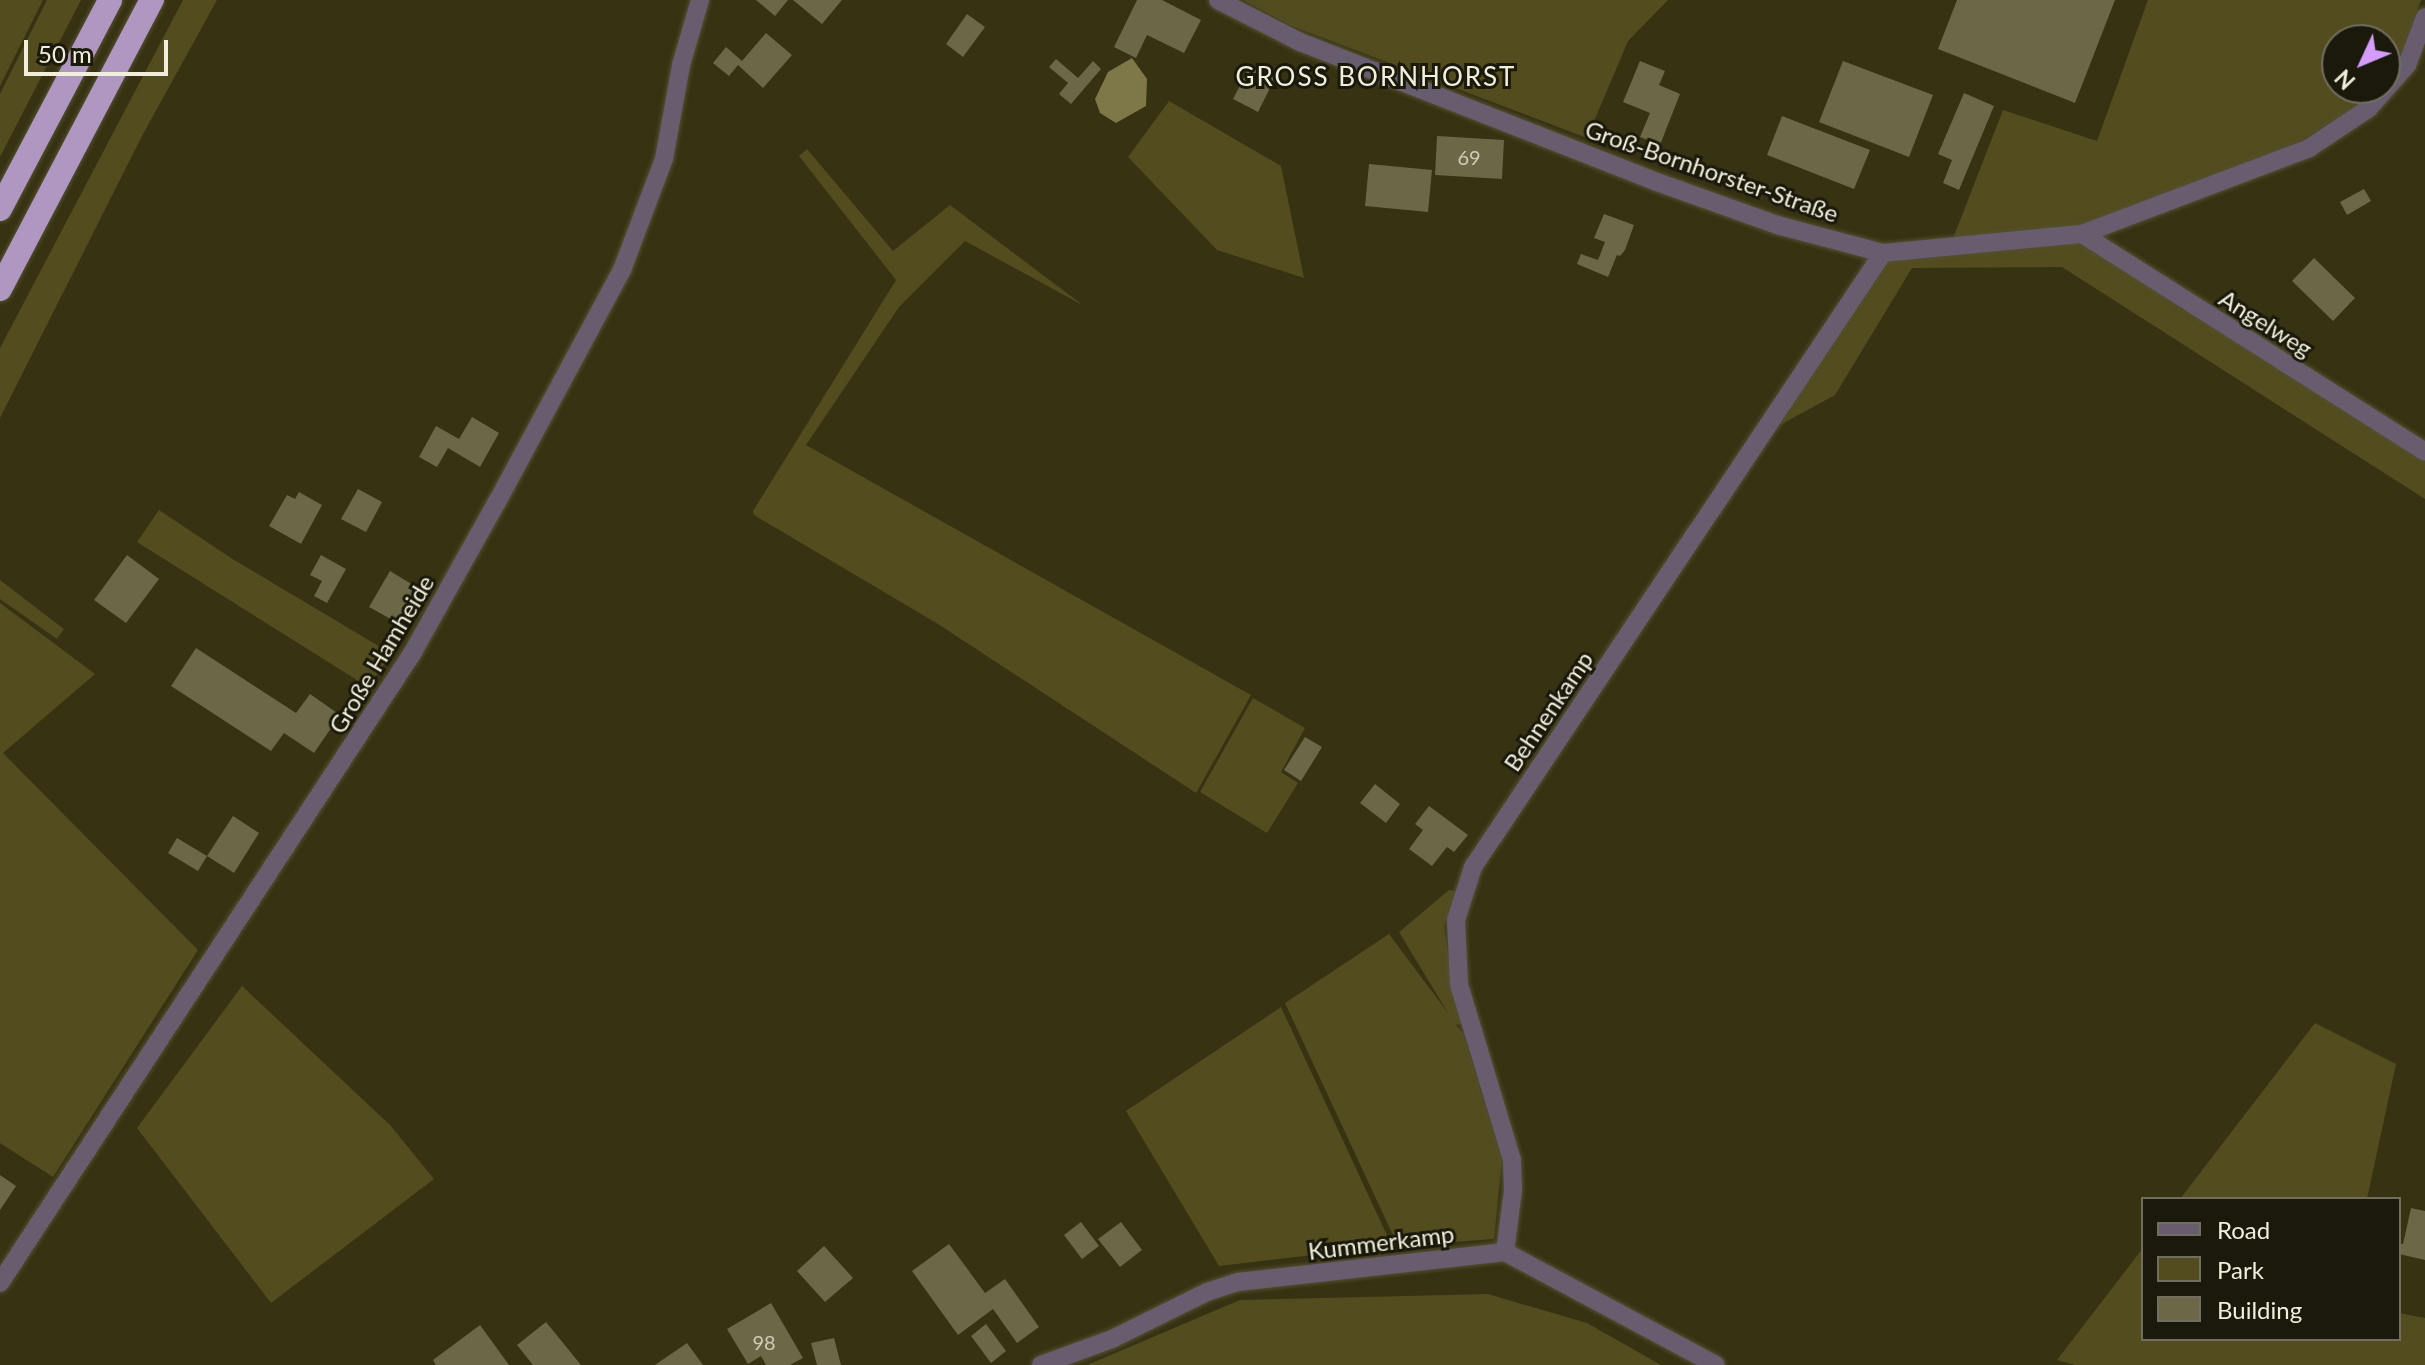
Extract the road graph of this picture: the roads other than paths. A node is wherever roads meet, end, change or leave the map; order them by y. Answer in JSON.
{"nodes":[{"id":1,"x":110,"y":0,"type":"edge"},
{"id":2,"x":152,"y":0,"type":"edge"},
{"id":3,"x":700,"y":0,"type":"edge"},
{"id":4,"x":1218,"y":0,"type":"edge"},
{"id":5,"x":2425,"y":17,"type":"edge"},
{"id":6,"x":0,"y":209,"type":"edge"},
{"id":7,"x":2082,"y":234,"type":"junction"},
{"id":8,"x":1883,"y":253,"type":"junction"},
{"id":9,"x":0,"y":289,"type":"edge"},
{"id":10,"x":2425,"y":452,"type":"edge"},
{"id":11,"x":1505,"y":1252,"type":"junction"},
{"id":12,"x":0,"y":1283,"type":"edge"},
{"id":13,"x":1041,"y":1365,"type":"edge"},
{"id":14,"x":1716,"y":1365,"type":"edge"}],
"edges":[{"from":1,"to":6,"type":"highway"},
{"from":2,"to":9,"type":"highway"},
{"from":3,"to":12,"type":"street","name":"Große Hamheide"},
{"from":4,"to":8,"type":"street","name":"Groß-Bornhorster-Straße"},
{"from":5,"to":7,"type":"street","name":"Groß-Bornhorster-Straße"},
{"from":7,"to":8,"type":"street","name":"Groß-Bornhorster-Straße"},
{"from":7,"to":10,"type":"street","name":"Angelweg"},
{"from":8,"to":11,"type":"street","name":"Behnenkamp"},
{"from":11,"to":13,"type":"street","name":"Kummerkamp"},
{"from":11,"to":14,"type":"street"}]}
